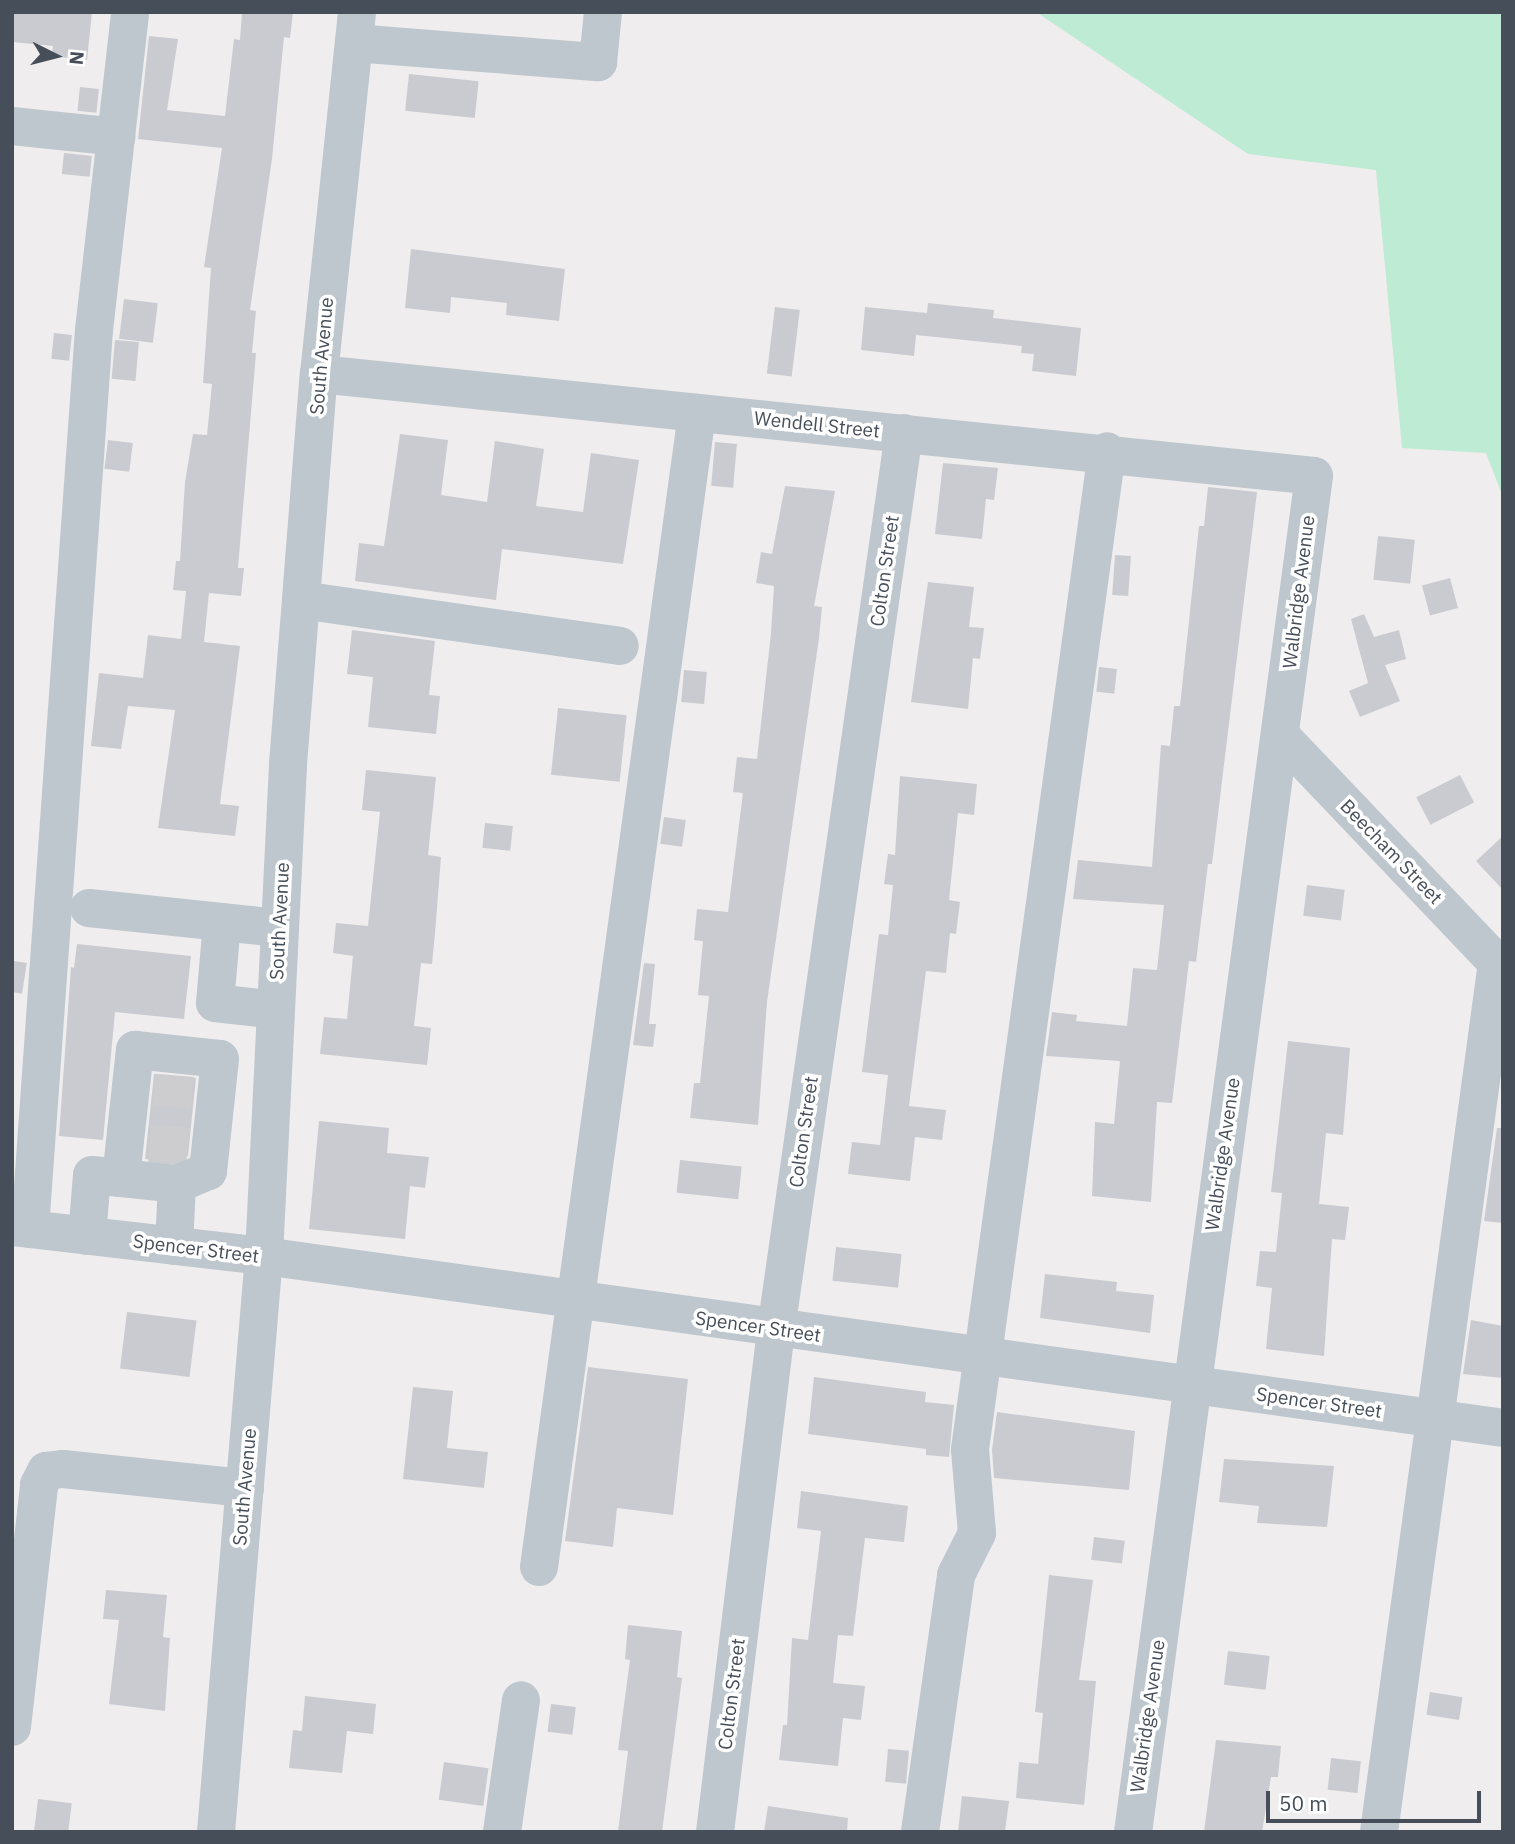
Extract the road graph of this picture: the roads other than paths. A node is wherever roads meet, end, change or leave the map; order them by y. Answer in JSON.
{"nodes":[{"id":1,"x":130,"y":12,"type":"edge"},
{"id":2,"x":603,"y":12,"type":"edge"},
{"id":3,"x":355,"y":27,"type":"edge"},
{"id":4,"x":12,"y":126,"type":"edge"},
{"id":5,"x":116,"y":136,"type":"junction"},
{"id":6,"x":319,"y":374,"type":"junction"},
{"id":7,"x":697,"y":413,"type":"junction"},
{"id":8,"x":904,"y":433,"type":"junction"},
{"id":9,"x":1107,"y":451,"type":"junction"},
{"id":10,"x":1314,"y":476,"type":"joint"},
{"id":11,"x":301,"y":600,"type":"junction"},
{"id":12,"x":620,"y":646,"type":"dead end"},
{"id":13,"x":1280,"y":735,"type":"junction"},
{"id":14,"x":89,"y":908,"type":"dead end"},
{"id":15,"x":222,"y":922,"type":"junction"},
{"id":16,"x":280,"y":928,"type":"junction"},
{"id":17,"x":1500,"y":966,"type":"edge"},
{"id":18,"x":276,"y":1010,"type":"junction"},
{"id":19,"x":220,"y":1059,"type":"junction"},
{"id":20,"x":273,"y":1066,"type":"junction"},
{"id":21,"x":211,"y":1153,"type":"junction"},
{"id":22,"x":267,"y":1159,"type":"junction"},
{"id":23,"x":170,"y":1177,"type":"junction"},
{"id":24,"x":34,"y":1178,"type":"junction"},
{"id":25,"x":106,"y":1181,"type":"junction"},
{"id":26,"x":21,"y":1228,"type":"edge"},
{"id":27,"x":87,"y":1236,"type":"junction"},
{"id":28,"x":174,"y":1246,"type":"junction"},
{"id":29,"x":264,"y":1256,"type":"junction"},
{"id":30,"x":575,"y":1301,"type":"junction"},
{"id":31,"x":776,"y":1330,"type":"junction"},
{"id":32,"x":983,"y":1359,"type":"junction"},
{"id":33,"x":1192,"y":1384,"type":"junction"},
{"id":34,"x":1436,"y":1419,"type":"junction"},
{"id":35,"x":1503,"y":1428,"type":"edge"},
{"id":36,"x":245,"y":1488,"type":"junction"},
{"id":37,"x":539,"y":1567,"type":"dead end"},
{"id":38,"x":521,"y":1700,"type":"dead end"},
{"id":39,"x":12,"y":1727,"type":"edge"},
{"id":40,"x":216,"y":1832,"type":"edge"},
{"id":41,"x":502,"y":1832,"type":"edge"},
{"id":42,"x":715,"y":1832,"type":"edge"},
{"id":43,"x":920,"y":1832,"type":"edge"},
{"id":44,"x":1133,"y":1832,"type":"edge"},
{"id":45,"x":1379,"y":1832,"type":"edge"}],
"edges":[{"from":1,"to":5,"type":"street"},
{"from":2,"to":3,"type":"street"},
{"from":3,"to":6,"type":"street","name":"South Avenue"},
{"from":4,"to":5,"type":"street"},
{"from":5,"to":24,"type":"street"},
{"from":6,"to":7,"type":"street","name":"Wendell Street"},
{"from":6,"to":11,"type":"street","name":"South Avenue"},
{"from":7,"to":8,"type":"street","name":"Wendell Street"},
{"from":7,"to":30,"type":"street"},
{"from":8,"to":9,"type":"street","name":"Wendell Street"},
{"from":8,"to":31,"type":"street","name":"Colton Street"},
{"from":9,"to":10,"type":"street","name":"Wendell Street"},
{"from":9,"to":32,"type":"street"},
{"from":10,"to":13,"type":"street","name":"Walbridge Avenue"},
{"from":11,"to":12,"type":"street"},
{"from":11,"to":16,"type":"street","name":"South Avenue"},
{"from":13,"to":17,"type":"street","name":"Beecham Street"},
{"from":13,"to":33,"type":"street","name":"Walbridge Avenue"},
{"from":14,"to":15,"type":"street"},
{"from":15,"to":16,"type":"street"},
{"from":15,"to":18,"type":"street"},
{"from":16,"to":18,"type":"street","name":"South Avenue"},
{"from":17,"to":34,"type":"street"},
{"from":18,"to":20,"type":"street","name":"South Avenue"},
{"from":19,"to":20,"type":"street"},
{"from":19,"to":21,"type":"street"},
{"from":19,"to":25,"type":"street"},
{"from":20,"to":22,"type":"street","name":"South Avenue"},
{"from":21,"to":22,"type":"street"},
{"from":21,"to":23,"type":"street"},
{"from":22,"to":29,"type":"street","name":"South Avenue"},
{"from":23,"to":25,"type":"street"},
{"from":23,"to":28,"type":"street"},
{"from":24,"to":25,"type":"street"},
{"from":24,"to":26,"type":"street"},
{"from":25,"to":27,"type":"street"},
{"from":26,"to":27,"type":"street","name":"Spencer Street"},
{"from":27,"to":28,"type":"street","name":"Spencer Street"},
{"from":28,"to":29,"type":"street","name":"Spencer Street"},
{"from":29,"to":30,"type":"street","name":"Spencer Street"},
{"from":29,"to":36,"type":"street","name":"South Avenue"},
{"from":30,"to":31,"type":"street","name":"Spencer Street"},
{"from":30,"to":37,"type":"street"},
{"from":31,"to":32,"type":"street","name":"Spencer Street"},
{"from":31,"to":42,"type":"street","name":"Colton Street"},
{"from":32,"to":33,"type":"street","name":"Spencer Street"},
{"from":32,"to":43,"type":"street"},
{"from":33,"to":34,"type":"street","name":"Spencer Street"},
{"from":33,"to":44,"type":"street","name":"Walbridge Avenue"},
{"from":34,"to":35,"type":"street","name":"Spencer Street"},
{"from":34,"to":45,"type":"street"},
{"from":36,"to":39,"type":"street"},
{"from":36,"to":40,"type":"street","name":"South Avenue"},
{"from":38,"to":41,"type":"street"}]}
